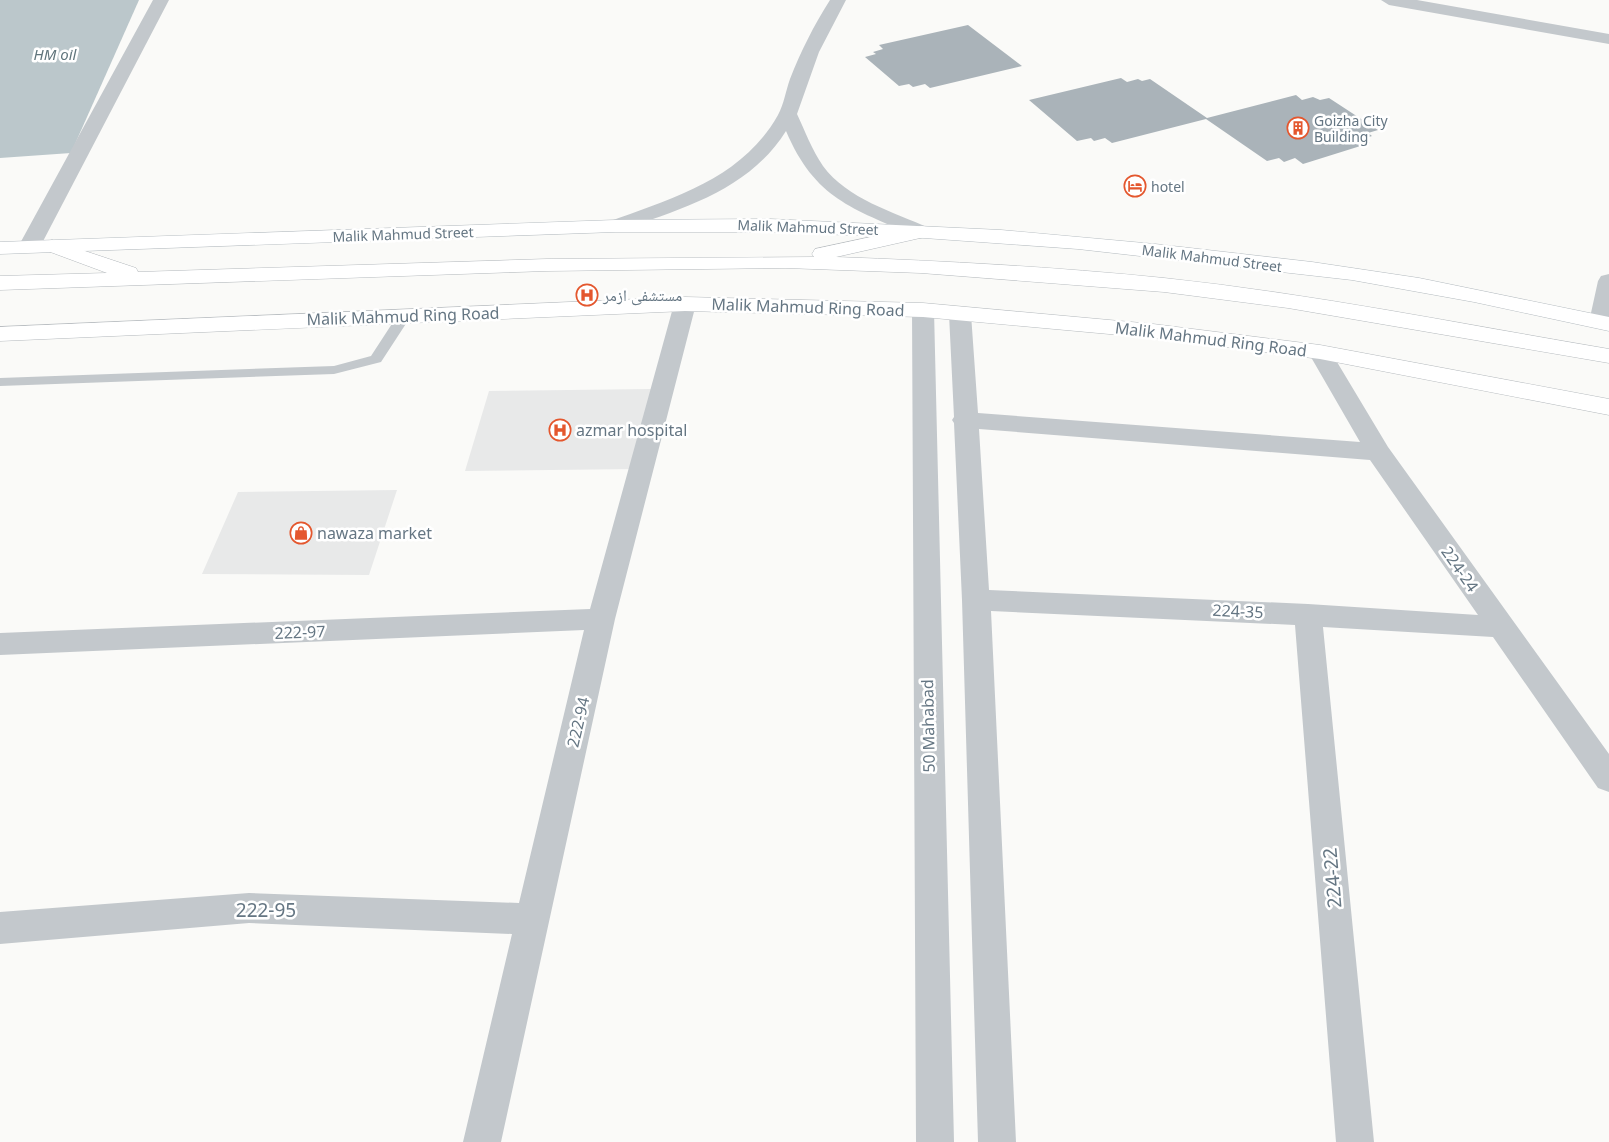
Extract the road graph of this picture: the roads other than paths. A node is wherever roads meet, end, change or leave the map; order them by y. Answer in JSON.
{"nodes":[{"id":1,"x":161,"y":0,"type":"edge"},
{"id":2,"x":838,"y":0,"type":"edge"},
{"id":3,"x":1389,"y":0,"type":"edge"},
{"id":4,"x":1609,"y":40,"type":"edge"},
{"id":5,"x":788,"y":113,"type":"junction"},
{"id":6,"x":615,"y":226,"type":"junction"},
{"id":7,"x":922,"y":232,"type":"junction"},
{"id":8,"x":52,"y":246,"type":"junction"},
{"id":9,"x":29,"y":247,"type":"junction"},
{"id":10,"x":0,"y":248,"type":"edge"},
{"id":11,"x":786,"y":262,"type":"junction"},
{"id":12,"x":141,"y":278,"type":"junction"},
{"id":13,"x":1609,"y":281,"type":"edge"},
{"id":14,"x":0,"y":283,"type":"edge"},
{"id":15,"x":685,"y":304,"type":"junction"},
{"id":16,"x":923,"y":310,"type":"junction"},
{"id":17,"x":960,"y":314,"type":"junction"},
{"id":18,"x":404,"y":316,"type":"junction"},
{"id":19,"x":1605,"y":323,"type":"edge"},
{"id":20,"x":0,"y":334,"type":"edge"},
{"id":21,"x":1320,"y":352,"type":"junction"},
{"id":22,"x":1609,"y":356,"type":"edge"},
{"id":23,"x":0,"y":382,"type":"edge"},
{"id":24,"x":1609,"y":408,"type":"edge"},
{"id":25,"x":964,"y":420,"type":"junction"},
{"id":26,"x":1378,"y":452,"type":"junction"},
{"id":27,"x":976,"y":600,"type":"junction"},
{"id":28,"x":1308,"y":615,"type":"junction"},
{"id":29,"x":601,"y":619,"type":"junction"},
{"id":30,"x":1500,"y":627,"type":"junction"},
{"id":31,"x":0,"y":644,"type":"edge"},
{"id":32,"x":1605,"y":769,"type":"edge"},
{"id":33,"x":533,"y":919,"type":"junction"},
{"id":34,"x":0,"y":928,"type":"edge"},
{"id":35,"x":482,"y":1142,"type":"edge"},
{"id":36,"x":935,"y":1142,"type":"edge"},
{"id":37,"x":997,"y":1142,"type":"edge"},
{"id":38,"x":1355,"y":1142,"type":"edge"}],
"edges":[{"from":1,"to":9,"type":"street"},
{"from":2,"to":5,"type":"street"},
{"from":3,"to":4,"type":"street"},
{"from":5,"to":6,"type":"street"},
{"from":5,"to":7,"type":"street"},
{"from":6,"to":7,"type":"main road","name":"Malik Mahmud Street"},
{"from":6,"to":8,"type":"main road","name":"Malik Mahmud Street"},
{"from":7,"to":11,"type":"main road"},
{"from":7,"to":19,"type":"main road","name":"Malik Mahmud Street"},
{"from":8,"to":9,"type":"main road","name":"Malik Mahmud Street"},
{"from":8,"to":12,"type":"main road"},
{"from":9,"to":10,"type":"main road","name":"Malik Mahmud Street"},
{"from":11,"to":12,"type":"main road"},
{"from":11,"to":22,"type":"main road"},
{"from":12,"to":14,"type":"main road"},
{"from":13,"to":19,"type":"street"},
{"from":15,"to":16,"type":"main road","name":"Malik Mahmud Ring Road"},
{"from":15,"to":18,"type":"main road","name":"Malik Mahmud Ring Road"},
{"from":15,"to":29,"type":"street","name":"222-94"},
{"from":16,"to":17,"type":"main road","name":"Malik Mahmud Ring Road"},
{"from":16,"to":36,"type":"street","name":"50 Mahabad"},
{"from":17,"to":21,"type":"main road","name":"Malik Mahmud Ring Road"},
{"from":17,"to":25,"type":"street"},
{"from":18,"to":20,"type":"main road","name":"Malik Mahmud Ring Road"},
{"from":18,"to":23,"type":"lane"},
{"from":21,"to":24,"type":"main road","name":"Malik Mahmud Ring Road"},
{"from":21,"to":26,"type":"street","name":"224-24"},
{"from":25,"to":26,"type":"street"},
{"from":25,"to":27,"type":"street"},
{"from":26,"to":30,"type":"street","name":"224-24"},
{"from":27,"to":28,"type":"street","name":"224-35"},
{"from":27,"to":37,"type":"street"},
{"from":28,"to":30,"type":"street","name":"224-35"},
{"from":28,"to":38,"type":"street","name":"224-22"},
{"from":29,"to":31,"type":"street","name":"222-97"},
{"from":29,"to":33,"type":"street","name":"222-94"},
{"from":30,"to":32,"type":"street","name":"224-24"},
{"from":33,"to":34,"type":"street","name":"222-95"},
{"from":33,"to":35,"type":"street","name":"222-94"}]}
